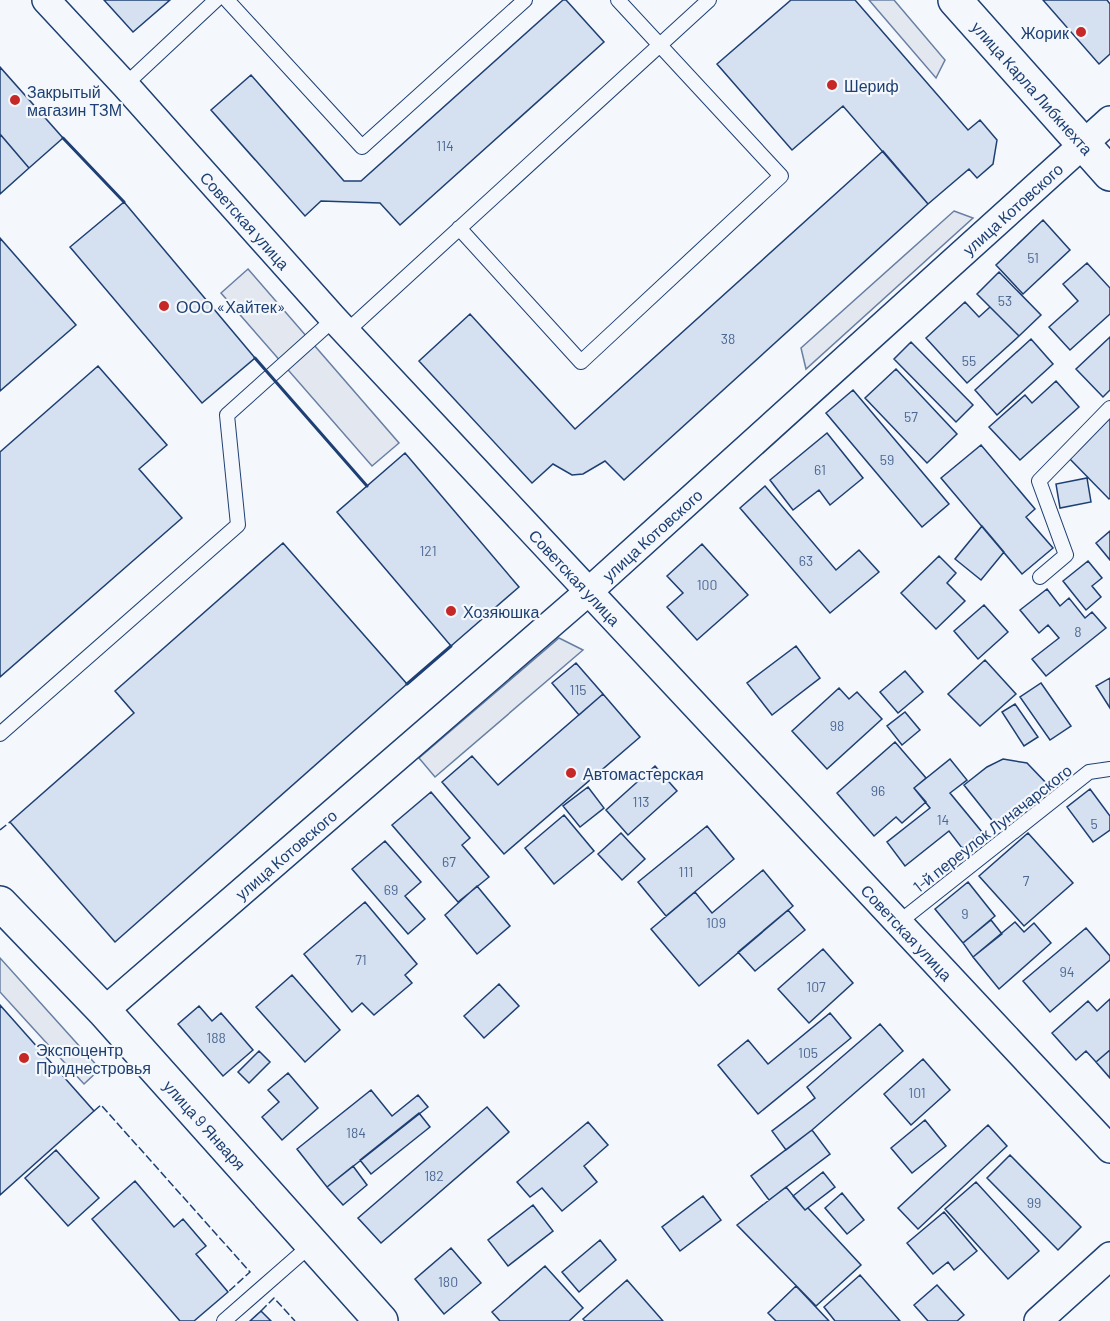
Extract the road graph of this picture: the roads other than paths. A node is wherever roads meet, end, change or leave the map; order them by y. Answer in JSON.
{"nodes":[{"id":1,"x":46,"y":0,"type":"edge"},
{"id":2,"x":216,"y":0,"type":"edge"},
{"id":3,"x":227,"y":0,"type":"edge"},
{"id":4,"x":525,"y":0,"type":"edge"},
{"id":5,"x":618,"y":0,"type":"edge"},
{"id":6,"x":709,"y":0,"type":"edge"},
{"id":7,"x":955,"y":0,"type":"edge"},
{"id":8,"x":660,"y":45,"type":"junction"},
{"id":9,"x":124,"y":85,"type":"junction"},
{"id":10,"x":1110,"y":120,"type":"edge"},
{"id":11,"x":1083,"y":144,"type":"junction"},
{"id":12,"x":1110,"y":174,"type":"edge"},
{"id":13,"x":459,"y":228,"type":"junction"},
{"id":14,"x":340,"y":326,"type":"junction"},
{"id":15,"x":1110,"y":408,"type":"edge"},
{"id":16,"x":1040,"y":577,"type":"dead end"},
{"id":17,"x":588,"y":592,"type":"junction"},
{"id":18,"x":0,"y":734,"type":"edge"},
{"id":19,"x":1110,"y":769,"type":"edge"},
{"id":20,"x":0,"y":903,"type":"edge"},
{"id":21,"x":898,"y":923,"type":"junction"},
{"id":22,"x":104,"y":1011,"type":"junction"},
{"id":23,"x":1110,"y":1149,"type":"edge"},
{"id":24,"x":312,"y":1244,"type":"junction"},
{"id":25,"x":1110,"y":1256,"type":"edge"},
{"id":26,"x":224,"y":1321,"type":"edge"},
{"id":27,"x":381,"y":1321,"type":"edge"},
{"id":28,"x":1038,"y":1321,"type":"edge"}],
"edges":[{"from":1,"to":9,"type":"street","name":"Советская улица"},
{"from":2,"to":9,"type":"lane"},
{"from":3,"to":4,"type":"lane"},
{"from":5,"to":8,"type":"lane"},
{"from":6,"to":8,"type":"lane"},
{"from":7,"to":11,"type":"street","name":"улица Карла Либкнехта"},
{"from":8,"to":13,"type":"lane"},
{"from":8,"to":13,"type":"lane"},
{"from":9,"to":14,"type":"street","name":"Советская улица"},
{"from":10,"to":11,"type":"street","name":"улица Котовского"},
{"from":11,"to":12,"type":"street","name":"улица Карла Либкнехта"},
{"from":11,"to":17,"type":"street","name":"улица Котовского"},
{"from":13,"to":14,"type":"lane"},
{"from":14,"to":17,"type":"street","name":"Советская улица"},
{"from":14,"to":18,"type":"lane"},
{"from":15,"to":16,"type":"lane"},
{"from":17,"to":21,"type":"street","name":"Советская улица"},
{"from":17,"to":22,"type":"street","name":"улица Котовского"},
{"from":19,"to":21,"type":"lane","name":"1-й переулок Луначарского"},
{"from":20,"to":22,"type":"street","name":"улица 9 Января"},
{"from":21,"to":23,"type":"street","name":"Советская улица"},
{"from":22,"to":24,"type":"street","name":"улица 9 Января"},
{"from":24,"to":26,"type":"lane"},
{"from":24,"to":27,"type":"street","name":"улица 9 Января"},
{"from":25,"to":28,"type":"street"}]}
